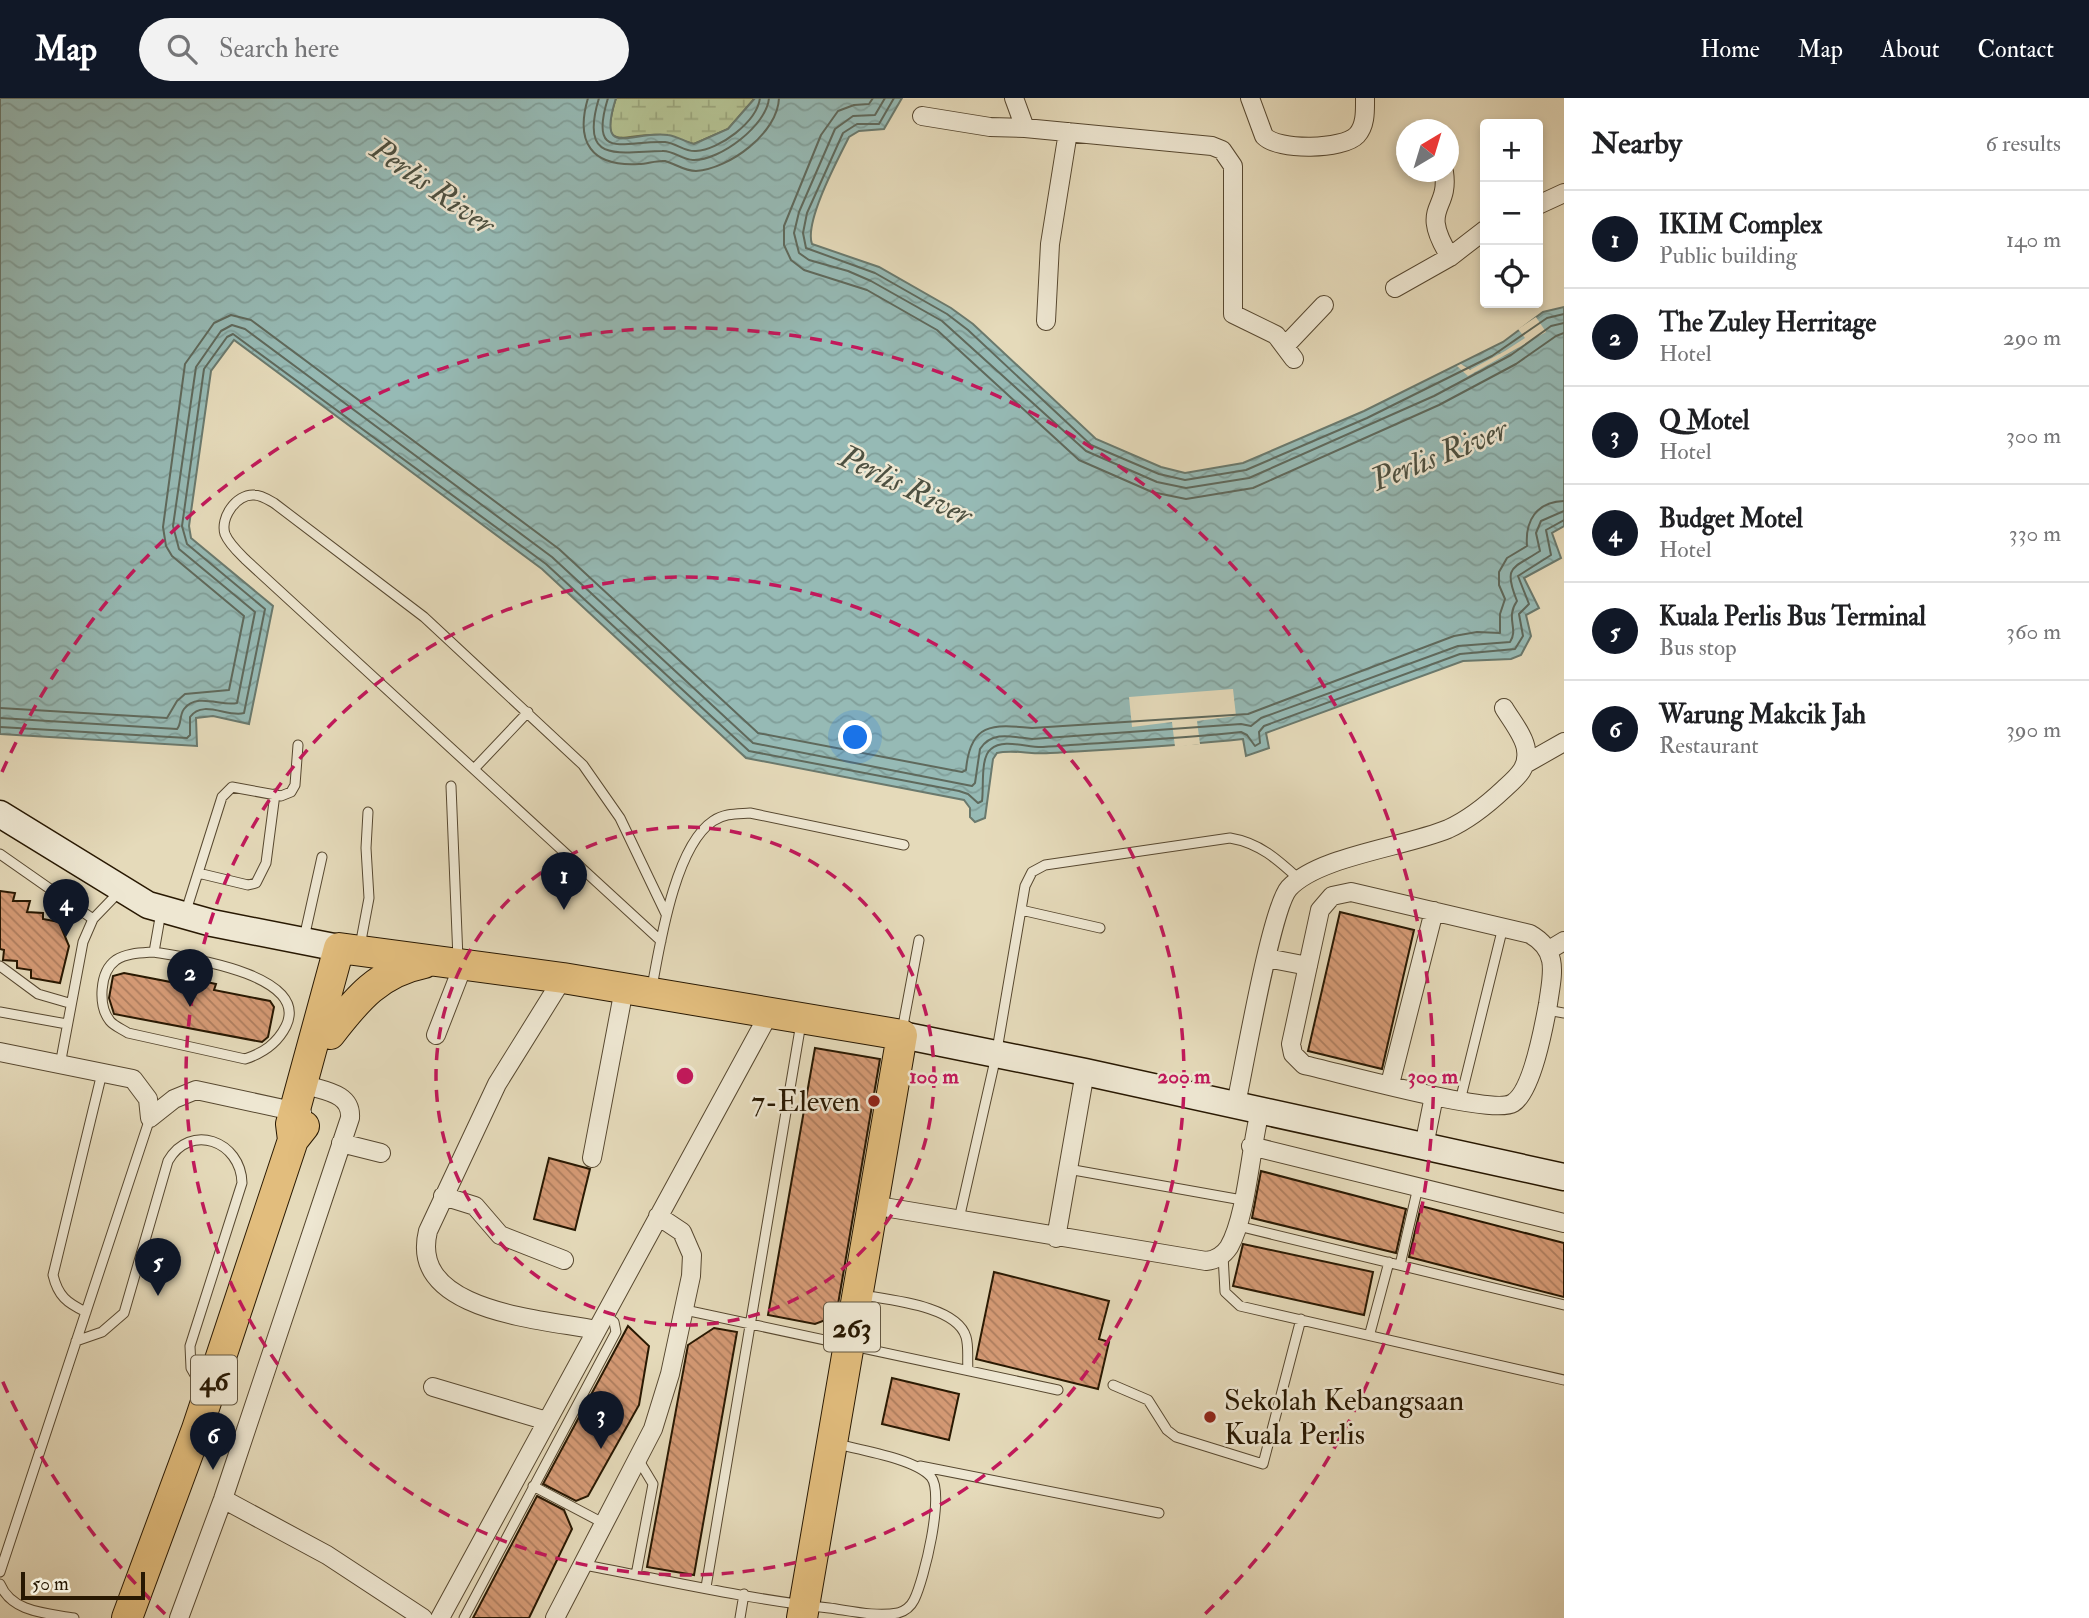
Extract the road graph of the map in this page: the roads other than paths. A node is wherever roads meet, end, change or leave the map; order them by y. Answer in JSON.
{"nodes":[{"id":1,"x":1014,"y":98,"type":"edge"},
{"id":2,"x":1250,"y":98,"type":"edge"},
{"id":3,"x":1366,"y":98,"type":"edge"},
{"id":4,"x":922,"y":116,"type":"dead end"},
{"id":5,"x":1025,"y":128,"type":"junction"},
{"id":6,"x":1068,"y":132,"type":"junction"},
{"id":7,"x":1443,"y":182,"type":"edge"},
{"id":8,"x":1564,"y":193,"type":"edge"},
{"id":9,"x":1543,"y":203,"type":"edge"},
{"id":10,"x":1480,"y":234,"type":"edge"},
{"id":11,"x":1450,"y":257,"type":"junction"},
{"id":12,"x":1395,"y":288,"type":"dead end"},
{"id":13,"x":1324,"y":305,"type":"dead end"},
{"id":14,"x":1046,"y":321,"type":"dead end"},
{"id":15,"x":1504,"y":708,"type":"dead end"},
{"id":16,"x":528,"y":712,"type":"junction"},
{"id":17,"x":1564,"y":742,"type":"edge"},
{"id":18,"x":298,"y":745,"type":"dead end"},
{"id":19,"x":1527,"y":763,"type":"junction"},
{"id":20,"x":474,"y":769,"type":"junction"},
{"id":21,"x":451,"y":786,"type":"dead end"},
{"id":22,"x":275,"y":794,"type":"junction"},
{"id":23,"x":368,"y":812,"type":"dead end"},
{"id":24,"x":0,"y":814,"type":"edge"},
{"id":25,"x":904,"y":845,"type":"dead end"},
{"id":26,"x":0,"y":854,"type":"edge"},
{"id":27,"x":322,"y":857,"type":"dead end"},
{"id":28,"x":198,"y":873,"type":"junction"},
{"id":29,"x":1300,"y":880,"type":"junction"},
{"id":30,"x":121,"y":890,"type":"junction"},
{"id":31,"x":1021,"y":910,"type":"junction"},
{"id":32,"x":1434,"y":911,"type":"junction"},
{"id":33,"x":173,"y":913,"type":"junction"},
{"id":34,"x":666,"y":914,"type":"junction"},
{"id":35,"x":93,"y":919,"type":"junction"},
{"id":36,"x":1503,"y":927,"type":"junction"},
{"id":37,"x":1100,"y":928,"type":"dead end"},
{"id":38,"x":919,"y":940,"type":"dead end"},
{"id":39,"x":661,"y":941,"type":"junction"},
{"id":40,"x":303,"y":943,"type":"junction"},
{"id":41,"x":1556,"y":946,"type":"edge"},
{"id":42,"x":350,"y":950,"type":"junction"},
{"id":43,"x":154,"y":952,"type":"junction"},
{"id":44,"x":1267,"y":958,"type":"junction"},
{"id":45,"x":454,"y":962,"type":"junction"},
{"id":46,"x":0,"y":966,"type":"edge"},
{"id":47,"x":1308,"y":966,"type":"junction"},
{"id":48,"x":563,"y":978,"type":"junction"},
{"id":49,"x":637,"y":991,"type":"junction"},
{"id":50,"x":69,"y":1003,"type":"junction"},
{"id":51,"x":0,"y":1012,"type":"edge"},
{"id":52,"x":770,"y":1012,"type":"junction"},
{"id":53,"x":1555,"y":1012,"type":"edge"},
{"id":54,"x":802,"y":1019,"type":"junction"},
{"id":55,"x":67,"y":1024,"type":"junction"},
{"id":56,"x":331,"y":1034,"type":"junction"},
{"id":57,"x":436,"y":1035,"type":"dead end"},
{"id":58,"x":902,"y":1035,"type":"junction"},
{"id":59,"x":0,"y":1052,"type":"edge"},
{"id":60,"x":996,"y":1056,"type":"junction"},
{"id":61,"x":60,"y":1065,"type":"junction"},
{"id":62,"x":1085,"y":1072,"type":"junction"},
{"id":63,"x":102,"y":1073,"type":"junction"},
{"id":64,"x":1390,"y":1084,"type":"junction"},
{"id":65,"x":1434,"y":1096,"type":"junction"},
{"id":66,"x":1460,"y":1101,"type":"junction"},
{"id":67,"x":303,"y":1108,"type":"junction"},
{"id":68,"x":1248,"y":1108,"type":"junction"},
{"id":69,"x":150,"y":1118,"type":"junction"},
{"id":70,"x":341,"y":1143,"type":"junction"},
{"id":71,"x":1251,"y":1146,"type":"junction"},
{"id":72,"x":1424,"y":1146,"type":"junction"},
{"id":73,"x":380,"y":1153,"type":"dead end"},
{"id":74,"x":593,"y":1158,"type":"dead end"},
{"id":75,"x":1068,"y":1170,"type":"junction"},
{"id":76,"x":1564,"y":1177,"type":"edge"},
{"id":77,"x":1418,"y":1187,"type":"junction"},
{"id":78,"x":443,"y":1196,"type":"junction"},
{"id":79,"x":1242,"y":1200,"type":"junction"},
{"id":80,"x":872,"y":1205,"type":"junction"},
{"id":81,"x":658,"y":1216,"type":"junction"},
{"id":82,"x":959,"y":1219,"type":"junction"},
{"id":83,"x":1564,"y":1223,"type":"edge"},
{"id":84,"x":1238,"y":1226,"type":"junction"},
{"id":85,"x":1056,"y":1238,"type":"junction"},
{"id":86,"x":1223,"y":1255,"type":"junction"},
{"id":87,"x":564,"y":1259,"type":"dead end"},
{"id":88,"x":1388,"y":1262,"type":"junction"},
{"id":89,"x":1400,"y":1265,"type":"junction"},
{"id":90,"x":857,"y":1293,"type":"junction"},
{"id":91,"x":1564,"y":1305,"type":"edge"},
{"id":92,"x":685,"y":1310,"type":"junction"},
{"id":93,"x":86,"y":1312,"type":"junction"},
{"id":94,"x":1301,"y":1319,"type":"junction"},
{"id":95,"x":600,"y":1322,"type":"junction"},
{"id":96,"x":751,"y":1324,"type":"junction"},
{"id":97,"x":1370,"y":1334,"type":"junction"},
{"id":98,"x":76,"y":1341,"type":"junction"},
{"id":99,"x":849,"y":1345,"type":"junction"},
{"id":100,"x":968,"y":1370,"type":"junction"},
{"id":101,"x":1563,"y":1377,"type":"edge"},
{"id":102,"x":1114,"y":1385,"type":"dead end"},
{"id":103,"x":433,"y":1387,"type":"dead end"},
{"id":104,"x":1058,"y":1390,"type":"dead end"},
{"id":105,"x":209,"y":1396,"type":"junction"},
{"id":106,"x":547,"y":1421,"type":"junction"},
{"id":107,"x":832,"y":1443,"type":"junction"},
{"id":108,"x":638,"y":1459,"type":"junction"},
{"id":109,"x":914,"y":1465,"type":"junction"},
{"id":110,"x":533,"y":1486,"type":"junction"},
{"id":111,"x":223,"y":1499,"type":"junction"},
{"id":112,"x":1159,"y":1513,"type":"dead end"},
{"id":113,"x":606,"y":1524,"type":"junction"},
{"id":114,"x":584,"y":1565,"type":"junction"},
{"id":115,"x":0,"y":1572,"type":"edge"},
{"id":116,"x":636,"y":1575,"type":"junction"},
{"id":117,"x":0,"y":1584,"type":"edge"},
{"id":118,"x":706,"y":1587,"type":"junction"},
{"id":119,"x":744,"y":1594,"type":"junction"},
{"id":120,"x":804,"y":1612,"type":"edge"},
{"id":121,"x":74,"y":1618,"type":"edge"},
{"id":122,"x":127,"y":1618,"type":"edge"},
{"id":123,"x":179,"y":1618,"type":"edge"},
{"id":124,"x":423,"y":1618,"type":"edge"},
{"id":125,"x":440,"y":1618,"type":"edge"},
{"id":126,"x":464,"y":1618,"type":"edge"},
{"id":127,"x":555,"y":1618,"type":"edge"},
{"id":128,"x":740,"y":1618,"type":"edge"}],
"edges":[{"from":1,"to":5,"type":"street"},
{"from":2,"to":3,"type":"street"},
{"from":4,"to":5,"type":"street"},
{"from":5,"to":6,"type":"street"},
{"from":6,"to":13,"type":"street"},
{"from":6,"to":14,"type":"street"},
{"from":7,"to":11,"type":"street"},
{"from":8,"to":9,"type":"street"},
{"from":10,"to":11,"type":"street"},
{"from":11,"to":12,"type":"street"},
{"from":15,"to":19,"type":"street"},
{"from":16,"to":20,"type":"lane"},
{"from":16,"to":20,"type":"lane"},
{"from":16,"to":34,"type":"lane"},
{"from":17,"to":19,"type":"street"},
{"from":18,"to":22,"type":"lane"},
{"from":19,"to":29,"type":"street"},
{"from":20,"to":39,"type":"lane"},
{"from":21,"to":45,"type":"lane"},
{"from":22,"to":28,"type":"lane"},
{"from":22,"to":28,"type":"lane"},
{"from":23,"to":42,"type":"lane"},
{"from":24,"to":30,"type":"main road"},
{"from":25,"to":34,"type":"lane"},
{"from":26,"to":35,"type":"lane"},
{"from":27,"to":40,"type":"lane"},
{"from":28,"to":33,"type":"lane"},
{"from":29,"to":31,"type":"lane"},
{"from":29,"to":44,"type":"street"},
{"from":30,"to":33,"type":"main road"},
{"from":30,"to":35,"type":"lane"},
{"from":31,"to":37,"type":"lane"},
{"from":31,"to":60,"type":"lane"},
{"from":32,"to":36,"type":"street"},
{"from":32,"to":47,"type":"street"},
{"from":32,"to":64,"type":"street"},
{"from":33,"to":40,"type":"main road"},
{"from":33,"to":43,"type":"lane"},
{"from":34,"to":39,"type":"lane"},
{"from":35,"to":50,"type":"lane"},
{"from":36,"to":41,"type":"street"},
{"from":36,"to":66,"type":"lane"},
{"from":38,"to":58,"type":"lane"},
{"from":39,"to":49,"type":"lane"},
{"from":40,"to":42,"type":"main road"},
{"from":41,"to":53,"type":"street"},
{"from":42,"to":45,"type":"main road"},
{"from":42,"to":56,"type":"main road","number":"46"},
{"from":42,"to":67,"type":"main road","number":"46"},
{"from":43,"to":43,"type":"lane"},
{"from":44,"to":47,"type":"street"},
{"from":44,"to":68,"type":"street"},
{"from":45,"to":48,"type":"main road"},
{"from":45,"to":56,"type":"main road"},
{"from":45,"to":57,"type":"street"},
{"from":46,"to":50,"type":"lane"},
{"from":47,"to":64,"type":"street"},
{"from":48,"to":49,"type":"main road"},
{"from":48,"to":78,"type":"street"},
{"from":49,"to":52,"type":"main road"},
{"from":49,"to":74,"type":"street"},
{"from":50,"to":55,"type":"lane"},
{"from":51,"to":55,"type":"lane"},
{"from":52,"to":54,"type":"main road"},
{"from":52,"to":81,"type":"street"},
{"from":53,"to":66,"type":"street"},
{"from":54,"to":58,"type":"main road"},
{"from":54,"to":96,"type":"lane"},
{"from":55,"to":61,"type":"lane"},
{"from":56,"to":67,"type":"main road","number":"46"},
{"from":58,"to":60,"type":"main road"},
{"from":58,"to":80,"type":"main road","number":"263"},
{"from":59,"to":61,"type":"street"},
{"from":60,"to":62,"type":"main road"},
{"from":60,"to":82,"type":"lane"},
{"from":61,"to":63,"type":"street"},
{"from":62,"to":68,"type":"main road"},
{"from":62,"to":75,"type":"street"},
{"from":63,"to":69,"type":"street"},
{"from":63,"to":93,"type":"lane"},
{"from":64,"to":65,"type":"street"},
{"from":65,"to":66,"type":"street"},
{"from":65,"to":72,"type":"street"},
{"from":67,"to":69,"type":"street"},
{"from":67,"to":70,"type":"street"},
{"from":67,"to":105,"type":"main road","number":"46"},
{"from":68,"to":71,"type":"street"},
{"from":68,"to":72,"type":"main road"},
{"from":69,"to":93,"type":"lane"},
{"from":70,"to":73,"type":"street"},
{"from":70,"to":111,"type":"street"},
{"from":71,"to":77,"type":"street"},
{"from":71,"to":79,"type":"street"},
{"from":72,"to":76,"type":"main road"},
{"from":75,"to":79,"type":"lane"},
{"from":75,"to":85,"type":"street"},
{"from":77,"to":83,"type":"street"},
{"from":77,"to":89,"type":"lane"},
{"from":78,"to":87,"type":"street"},
{"from":78,"to":95,"type":"street"},
{"from":79,"to":84,"type":"street"},
{"from":80,"to":82,"type":"street"},
{"from":80,"to":90,"type":"main road","number":"263"},
{"from":81,"to":92,"type":"street"},
{"from":81,"to":95,"type":"street"},
{"from":82,"to":85,"type":"street"},
{"from":84,"to":86,"type":"street"},
{"from":84,"to":88,"type":"lane"},
{"from":85,"to":86,"type":"street"},
{"from":86,"to":94,"type":"lane"},
{"from":88,"to":89,"type":"lane"},
{"from":88,"to":97,"type":"lane"},
{"from":89,"to":91,"type":"lane"},
{"from":90,"to":99,"type":"main road","number":"263"},
{"from":90,"to":100,"type":"lane"},
{"from":92,"to":96,"type":"lane"},
{"from":92,"to":108,"type":"street"},
{"from":93,"to":98,"type":"lane"},
{"from":94,"to":97,"type":"lane"},
{"from":94,"to":102,"type":"lane"},
{"from":95,"to":106,"type":"street"},
{"from":95,"to":110,"type":"lane"},
{"from":96,"to":99,"type":"lane"},
{"from":96,"to":118,"type":"lane"},
{"from":97,"to":101,"type":"lane"},
{"from":98,"to":105,"type":"lane"},
{"from":98,"to":115,"type":"lane"},
{"from":99,"to":100,"type":"lane"},
{"from":99,"to":107,"type":"main road","number":"263"},
{"from":100,"to":104,"type":"lane"},
{"from":103,"to":106,"type":"street"},
{"from":105,"to":122,"type":"main road","number":"46"},
{"from":106,"to":125,"type":"street"},
{"from":107,"to":109,"type":"lane"},
{"from":107,"to":120,"type":"main road","number":"263"},
{"from":108,"to":113,"type":"street"},
{"from":108,"to":116,"type":"lane"},
{"from":109,"to":112,"type":"lane"},
{"from":109,"to":120,"type":"lane"},
{"from":110,"to":113,"type":"lane"},
{"from":110,"to":126,"type":"lane"},
{"from":111,"to":123,"type":"street"},
{"from":111,"to":124,"type":"street"},
{"from":113,"to":114,"type":"street"},
{"from":114,"to":116,"type":"lane"},
{"from":114,"to":127,"type":"street"},
{"from":116,"to":118,"type":"lane"},
{"from":117,"to":121,"type":"lane"},
{"from":118,"to":119,"type":"lane"},
{"from":119,"to":120,"type":"lane"},
{"from":119,"to":128,"type":"lane"}]}
